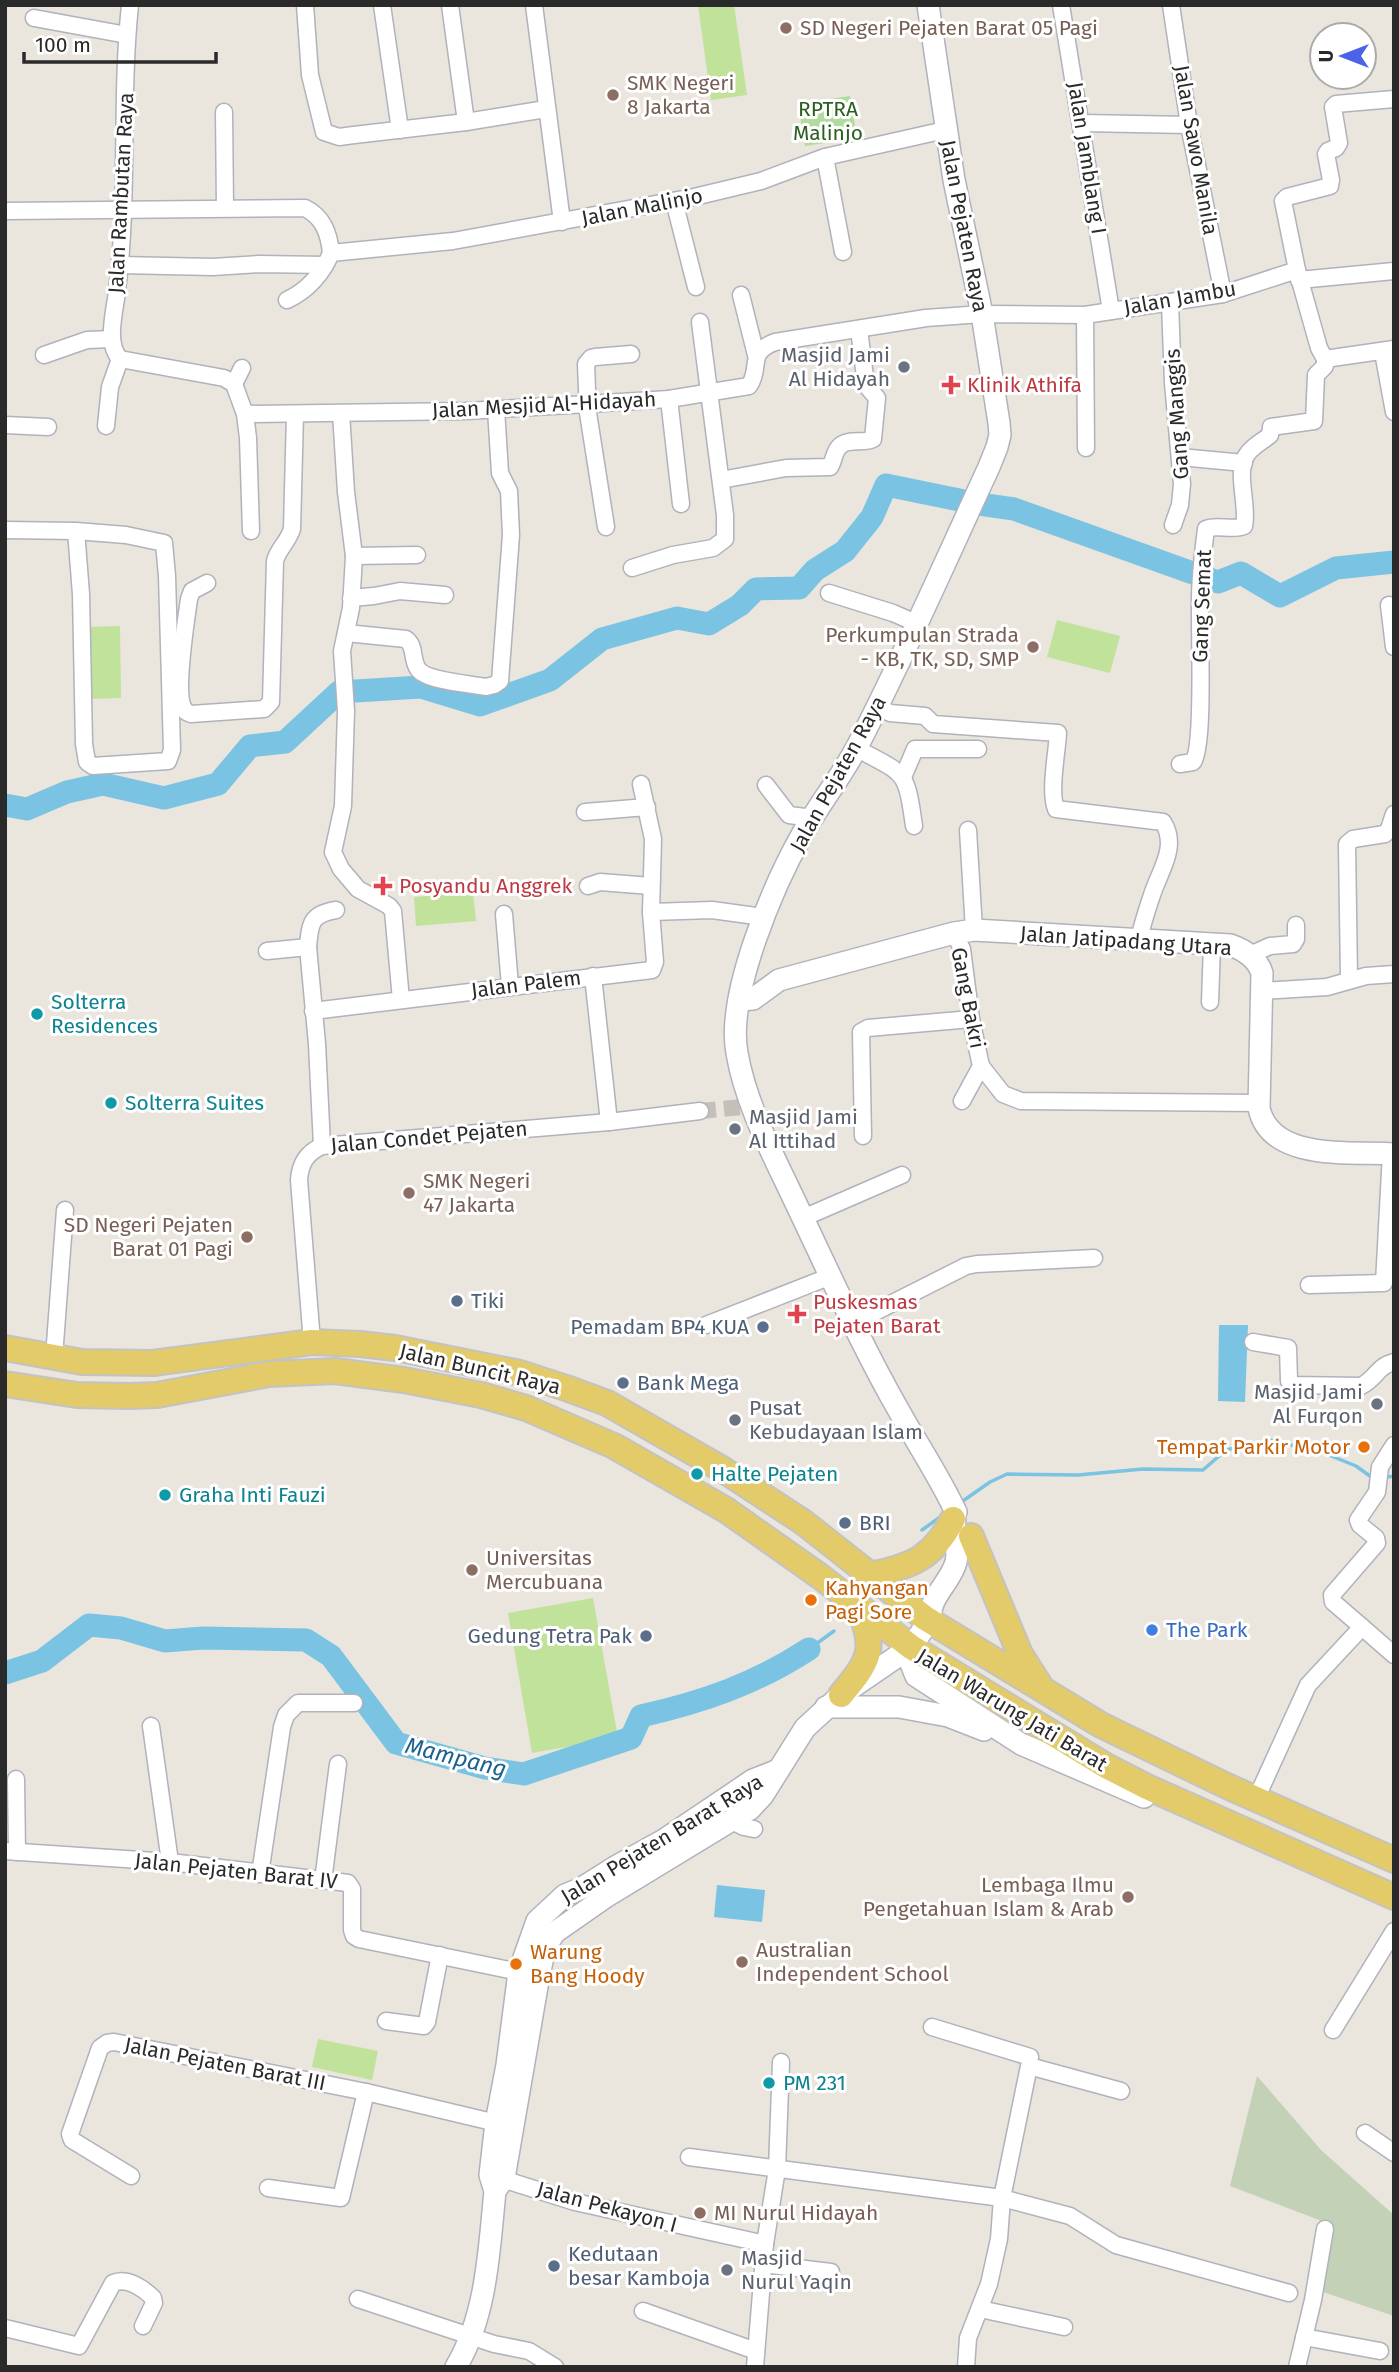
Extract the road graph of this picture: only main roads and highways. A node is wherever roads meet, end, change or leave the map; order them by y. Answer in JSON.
{"nodes":[{"id":1,"x":5,"y":1348,"type":"edge"},
{"id":2,"x":234,"y":1352,"type":"junction"},
{"id":3,"x":239,"y":1380,"type":"junction"},
{"id":4,"x":5,"y":1384,"type":"edge"},
{"id":5,"x":865,"y":1572,"type":"junction"},
{"id":6,"x":850,"y":1601,"type":"junction"},
{"id":7,"x":930,"y":1620,"type":"joint"},
{"id":8,"x":911,"y":1647,"type":"joint"},
{"id":9,"x":1042,"y":1689,"type":"junction"},
{"id":10,"x":834,"y":1701,"type":"road end"},
{"id":11,"x":1394,"y":1860,"type":"edge"},
{"id":12,"x":1394,"y":1897,"type":"edge"}],
"edges":[{"from":1,"to":2,"type":"main road","name":"Jalan Buncit Raya"},
{"from":2,"to":3,"type":"main road"},
{"from":2,"to":5,"type":"main road","name":"Jalan Buncit Raya"},
{"from":3,"to":4,"type":"main road","name":"Jalan Buncit Raya"},
{"from":3,"to":6,"type":"main road","name":"Jalan Buncit Raya"},
{"from":5,"to":7,"type":"main road","name":"Jalan Buncit Raya"},
{"from":5,"to":9,"type":"main road"},
{"from":6,"to":8,"type":"main road","name":"Jalan Buncit Raya"},
{"from":6,"to":10,"type":"main road"},
{"from":7,"to":9,"type":"main road","name":"Jalan Warung Jati Barat"},
{"from":8,"to":12,"type":"main road","name":"Jalan Warung Jati Barat"},
{"from":9,"to":11,"type":"main road","name":"Jalan Warung Jati Barat"}]}
